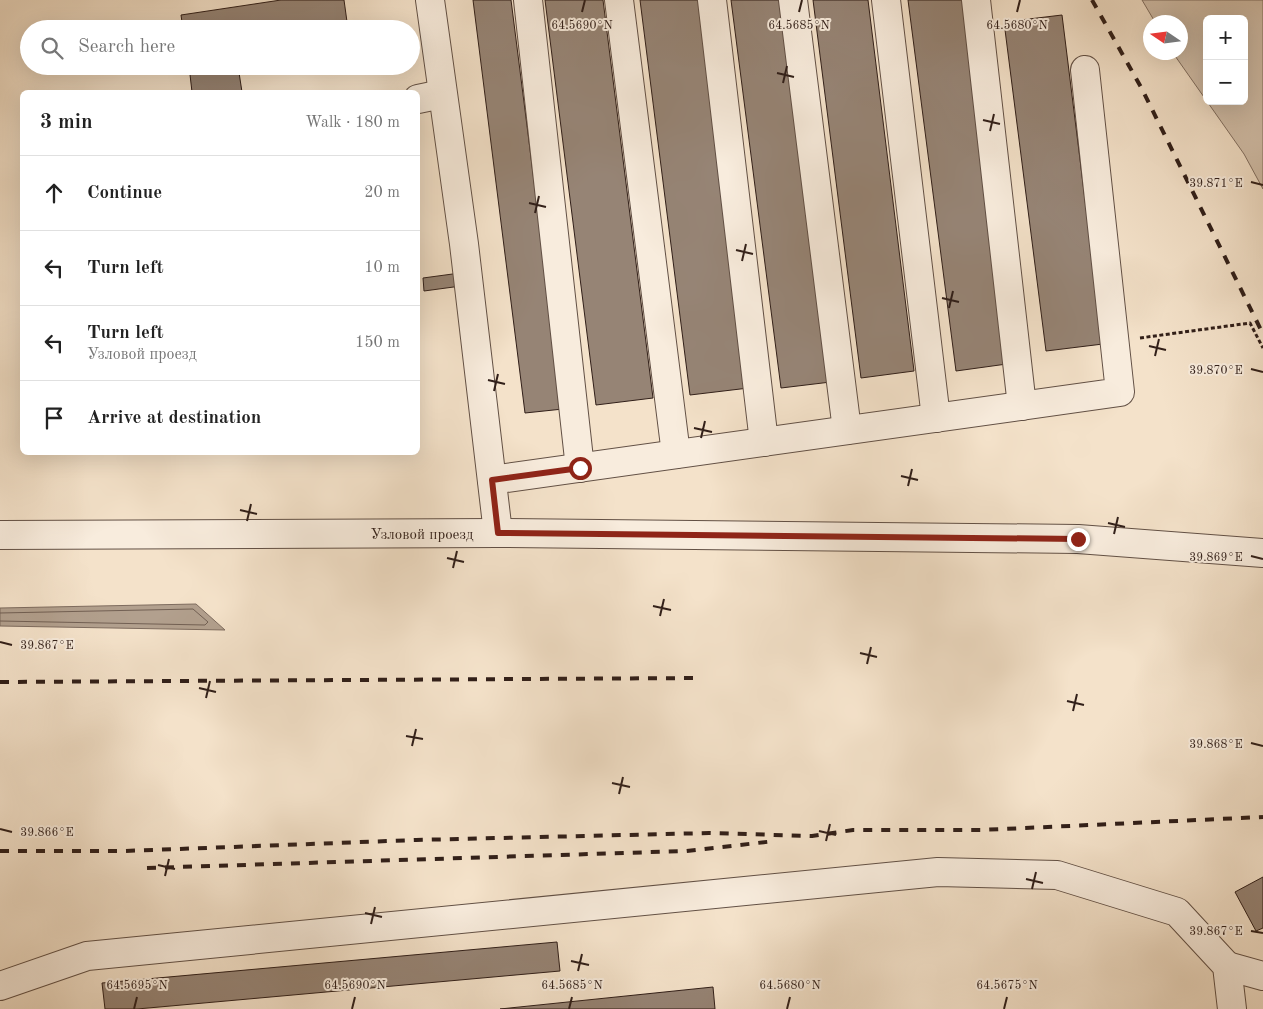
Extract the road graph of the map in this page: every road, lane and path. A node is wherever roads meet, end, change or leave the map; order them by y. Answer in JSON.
{"nodes":[{"id":1,"x":430,"y":0,"type":"edge"},
{"id":2,"x":528,"y":0,"type":"edge"},
{"id":3,"x":619,"y":0,"type":"edge"},
{"id":4,"x":712,"y":0,"type":"edge"},
{"id":5,"x":793,"y":0,"type":"edge"},
{"id":6,"x":886,"y":0,"type":"edge"},
{"id":7,"x":976,"y":0,"type":"edge"},
{"id":8,"x":1086,"y":70,"type":"dead end"},
{"id":9,"x":430,"y":96,"type":"edge"},
{"id":10,"x":1115,"y":342,"type":"junction"},
{"id":11,"x":1263,"y":348,"type":"edge"},
{"id":12,"x":1022,"y":406,"type":"junction"},
{"id":13,"x":936,"y":418,"type":"junction"},
{"id":14,"x":847,"y":430,"type":"junction"},
{"id":15,"x":764,"y":442,"type":"junction"},
{"id":16,"x":676,"y":454,"type":"junction"},
{"id":17,"x":580,"y":468,"type":"junction"},
{"id":18,"x":492,"y":480,"type":"junction"},
{"id":19,"x":498,"y":533,"type":"junction"},
{"id":20,"x":0,"y":535,"type":"edge"},
{"id":21,"x":1263,"y":553,"type":"edge"},
{"id":22,"x":1227,"y":966,"type":"junction"},
{"id":23,"x":1263,"y":976,"type":"edge"},
{"id":24,"x":0,"y":986,"type":"edge"},
{"id":25,"x":1232,"y":1009,"type":"edge"}],
"edges":[{"from":1,"to":9,"type":"street"},
{"from":2,"to":17,"type":"street"},
{"from":3,"to":16,"type":"street"},
{"from":4,"to":15,"type":"street"},
{"from":5,"to":14,"type":"street"},
{"from":6,"to":13,"type":"street"},
{"from":7,"to":12,"type":"street"},
{"from":8,"to":10,"type":"street"},
{"from":9,"to":18,"type":"street"},
{"from":10,"to":11,"type":"path"},
{"from":10,"to":12,"type":"street"},
{"from":12,"to":13,"type":"street"},
{"from":13,"to":14,"type":"street"},
{"from":14,"to":15,"type":"street"},
{"from":15,"to":16,"type":"street"},
{"from":16,"to":17,"type":"street"},
{"from":17,"to":18,"type":"street"},
{"from":18,"to":19,"type":"street"},
{"from":19,"to":20,"type":"street","name":"Узловой проезд"},
{"from":19,"to":21,"type":"street","name":"Узловой проезд"},
{"from":22,"to":23,"type":"street"},
{"from":22,"to":24,"type":"street"},
{"from":22,"to":25,"type":"street"}]}
